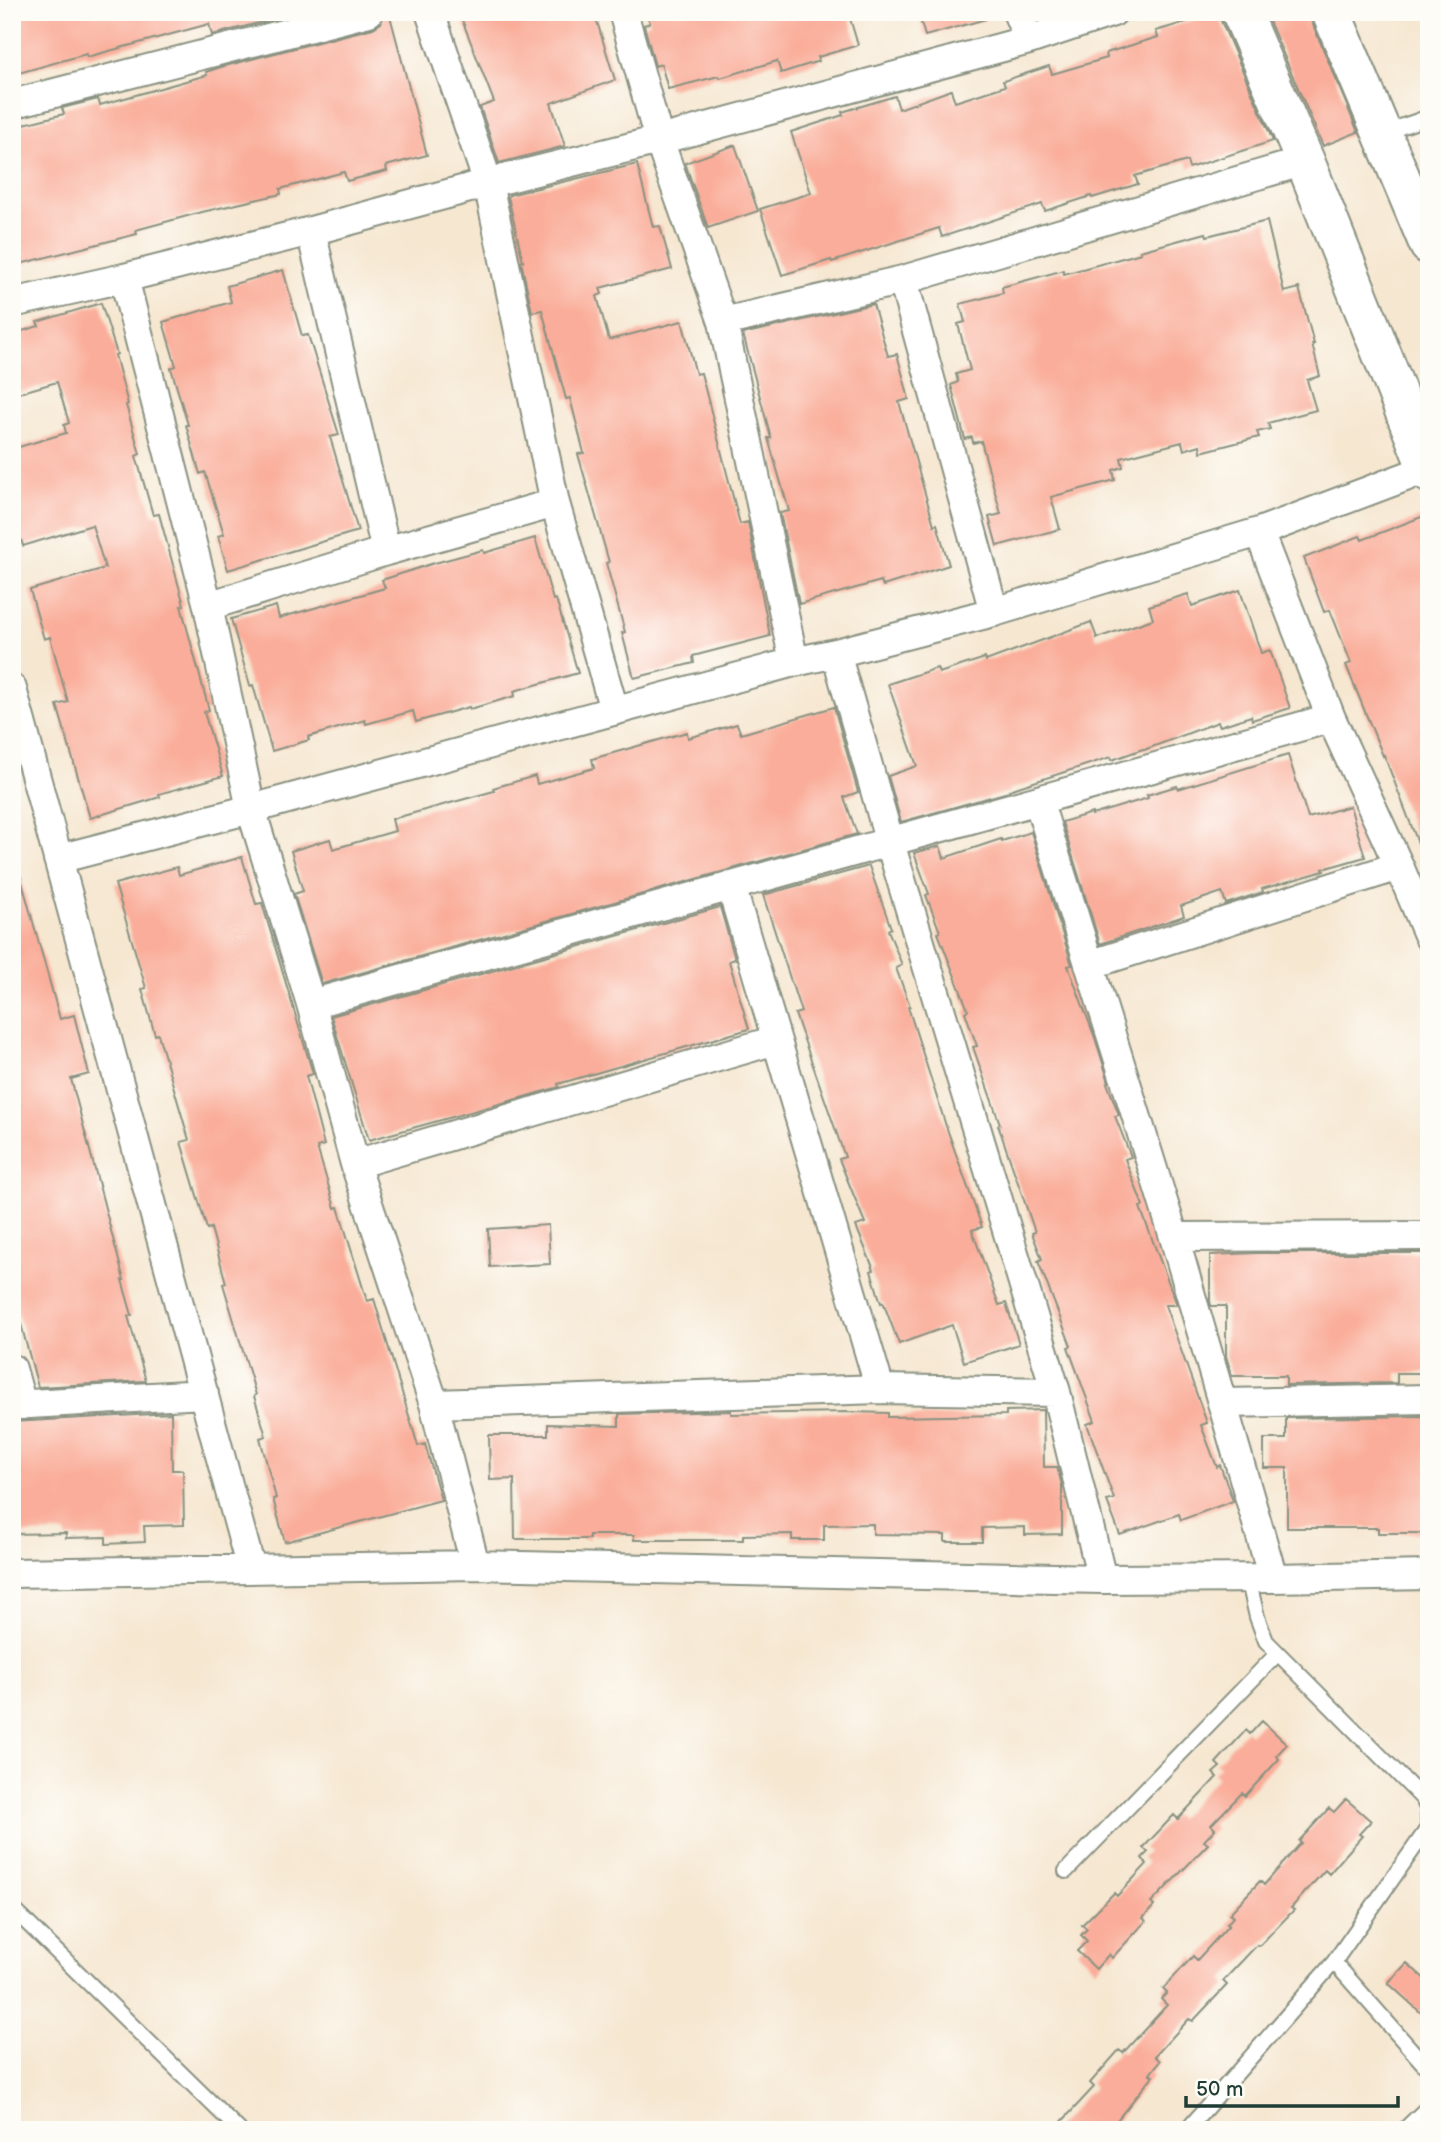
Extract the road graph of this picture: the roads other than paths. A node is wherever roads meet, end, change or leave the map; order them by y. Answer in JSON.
{"nodes":[{"id":1,"x":369,"y":12,"type":"edge"},
{"id":2,"x":430,"y":12,"type":"edge"},
{"id":3,"x":623,"y":12,"type":"edge"},
{"id":4,"x":1017,"y":12,"type":"edge"},
{"id":5,"x":1113,"y":12,"type":"edge"},
{"id":6,"x":1241,"y":12,"type":"edge"},
{"id":7,"x":1331,"y":12,"type":"edge"},
{"id":8,"x":1029,"y":40,"type":"junction"},
{"id":9,"x":12,"y":104,"type":"edge"},
{"id":10,"x":1429,"y":117,"type":"edge"},
{"id":11,"x":1382,"y":133,"type":"junction"},
{"id":12,"x":659,"y":140,"type":"junction"},
{"id":13,"x":1305,"y":162,"type":"junction"},
{"id":14,"x":488,"y":183,"type":"junction"},
{"id":15,"x":311,"y":231,"type":"junction"},
{"id":16,"x":1429,"y":245,"type":"edge"},
{"id":17,"x":124,"y":278,"type":"junction"},
{"id":18,"x":903,"y":280,"type":"junction"},
{"id":19,"x":12,"y":303,"type":"edge"},
{"id":20,"x":723,"y":322,"type":"junction"},
{"id":21,"x":1428,"y":470,"type":"edge"},
{"id":22,"x":555,"y":503,"type":"junction"},
{"id":23,"x":1259,"y":532,"type":"junction"},
{"id":24,"x":386,"y":551,"type":"junction"},
{"id":25,"x":208,"y":606,"type":"junction"},
{"id":26,"x":994,"y":612,"type":"junction"},
{"id":27,"x":836,"y":653,"type":"junction"},
{"id":28,"x":794,"y":662,"type":"junction"},
{"id":29,"x":12,"y":689,"type":"edge"},
{"id":30,"x":614,"y":710,"type":"junction"},
{"id":31,"x":1331,"y":718,"type":"junction"},
{"id":32,"x":16,"y":721,"type":"edge"},
{"id":33,"x":1039,"y":803,"type":"junction"},
{"id":34,"x":251,"y":809,"type":"junction"},
{"id":35,"x":890,"y":843,"type":"junction"},
{"id":36,"x":58,"y":859,"type":"junction"},
{"id":37,"x":1399,"y":866,"type":"junction"},
{"id":38,"x":731,"y":886,"type":"junction"},
{"id":39,"x":1429,"y":937,"type":"edge"},
{"id":40,"x":1089,"y":965,"type":"junction"},
{"id":41,"x":312,"y":1004,"type":"junction"},
{"id":42,"x":776,"y":1040,"type":"junction"},
{"id":43,"x":355,"y":1164,"type":"junction"},
{"id":44,"x":1429,"y":1236,"type":"edge"},
{"id":45,"x":1174,"y":1237,"type":"junction"},
{"id":46,"x":12,"y":1368,"type":"edge"},
{"id":47,"x":880,"y":1389,"type":"junction"},
{"id":48,"x":1056,"y":1392,"type":"junction"},
{"id":49,"x":204,"y":1394,"type":"junction"},
{"id":50,"x":1429,"y":1399,"type":"edge"},
{"id":51,"x":1222,"y":1403,"type":"junction"},
{"id":52,"x":434,"y":1404,"type":"junction"},
{"id":53,"x":17,"y":1405,"type":"edge"},
{"id":54,"x":475,"y":1565,"type":"junction"},
{"id":55,"x":251,"y":1569,"type":"junction"},
{"id":56,"x":12,"y":1573,"type":"edge"},
{"id":57,"x":1429,"y":1575,"type":"edge"},
{"id":58,"x":1260,"y":1578,"type":"junction"},
{"id":59,"x":1102,"y":1579,"type":"junction"},
{"id":60,"x":1278,"y":1654,"type":"junction"},
{"id":61,"x":1066,"y":1871,"type":"dead end"},
{"id":62,"x":12,"y":1908,"type":"edge"},
{"id":63,"x":1334,"y":1962,"type":"junction"},
{"id":64,"x":1429,"y":2070,"type":"edge"},
{"id":65,"x":1429,"y":2106,"type":"edge"},
{"id":66,"x":239,"y":2130,"type":"edge"},
{"id":67,"x":1187,"y":2130,"type":"edge"},
{"id":68,"x":1404,"y":2130,"type":"edge"}],
"edges":[{"from":1,"to":9,"type":"street"},
{"from":2,"to":14,"type":"street"},
{"from":3,"to":12,"type":"street"},
{"from":4,"to":8,"type":"street"},
{"from":5,"to":8,"type":"street"},
{"from":6,"to":13,"type":"street"},
{"from":7,"to":11,"type":"street"},
{"from":8,"to":12,"type":"street"},
{"from":10,"to":11,"type":"lane"},
{"from":11,"to":16,"type":"street"},
{"from":12,"to":14,"type":"street"},
{"from":12,"to":20,"type":"street"},
{"from":13,"to":18,"type":"street"},
{"from":13,"to":21,"type":"street"},
{"from":14,"to":15,"type":"street"},
{"from":14,"to":22,"type":"street"},
{"from":15,"to":17,"type":"street"},
{"from":15,"to":24,"type":"street"},
{"from":17,"to":19,"type":"street"},
{"from":17,"to":25,"type":"street"},
{"from":18,"to":20,"type":"street"},
{"from":18,"to":26,"type":"street"},
{"from":20,"to":28,"type":"street"},
{"from":21,"to":23,"type":"street"},
{"from":22,"to":24,"type":"street"},
{"from":22,"to":30,"type":"street"},
{"from":23,"to":26,"type":"street"},
{"from":23,"to":31,"type":"street"},
{"from":24,"to":25,"type":"street"},
{"from":25,"to":34,"type":"street"},
{"from":26,"to":27,"type":"street"},
{"from":27,"to":28,"type":"street"},
{"from":27,"to":35,"type":"street"},
{"from":28,"to":30,"type":"street"},
{"from":29,"to":32,"type":"street"},
{"from":30,"to":34,"type":"street"},
{"from":31,"to":33,"type":"street"},
{"from":31,"to":37,"type":"street"},
{"from":32,"to":36,"type":"street"},
{"from":33,"to":35,"type":"street"},
{"from":33,"to":40,"type":"street"},
{"from":34,"to":36,"type":"street"},
{"from":34,"to":41,"type":"street"},
{"from":35,"to":38,"type":"street"},
{"from":35,"to":48,"type":"street"},
{"from":36,"to":49,"type":"street"},
{"from":37,"to":39,"type":"street"},
{"from":37,"to":40,"type":"street"},
{"from":38,"to":41,"type":"street"},
{"from":38,"to":42,"type":"street"},
{"from":40,"to":45,"type":"street"},
{"from":41,"to":43,"type":"street"},
{"from":42,"to":43,"type":"street"},
{"from":42,"to":47,"type":"street"},
{"from":43,"to":52,"type":"street"},
{"from":44,"to":45,"type":"street"},
{"from":45,"to":51,"type":"street"},
{"from":46,"to":53,"type":"street"},
{"from":47,"to":48,"type":"street"},
{"from":47,"to":52,"type":"street"},
{"from":48,"to":59,"type":"street"},
{"from":49,"to":53,"type":"street"},
{"from":49,"to":55,"type":"street"},
{"from":50,"to":51,"type":"street"},
{"from":51,"to":58,"type":"street"},
{"from":52,"to":54,"type":"street"},
{"from":54,"to":55,"type":"street"},
{"from":54,"to":59,"type":"street"},
{"from":55,"to":56,"type":"street"},
{"from":57,"to":58,"type":"street"},
{"from":58,"to":59,"type":"street"},
{"from":58,"to":60,"type":"lane"},
{"from":60,"to":61,"type":"lane"},
{"from":60,"to":63,"type":"lane"},
{"from":62,"to":66,"type":"lane"},
{"from":63,"to":64,"type":"lane"},
{"from":63,"to":67,"type":"lane"},
{"from":65,"to":68,"type":"lane"}]}
